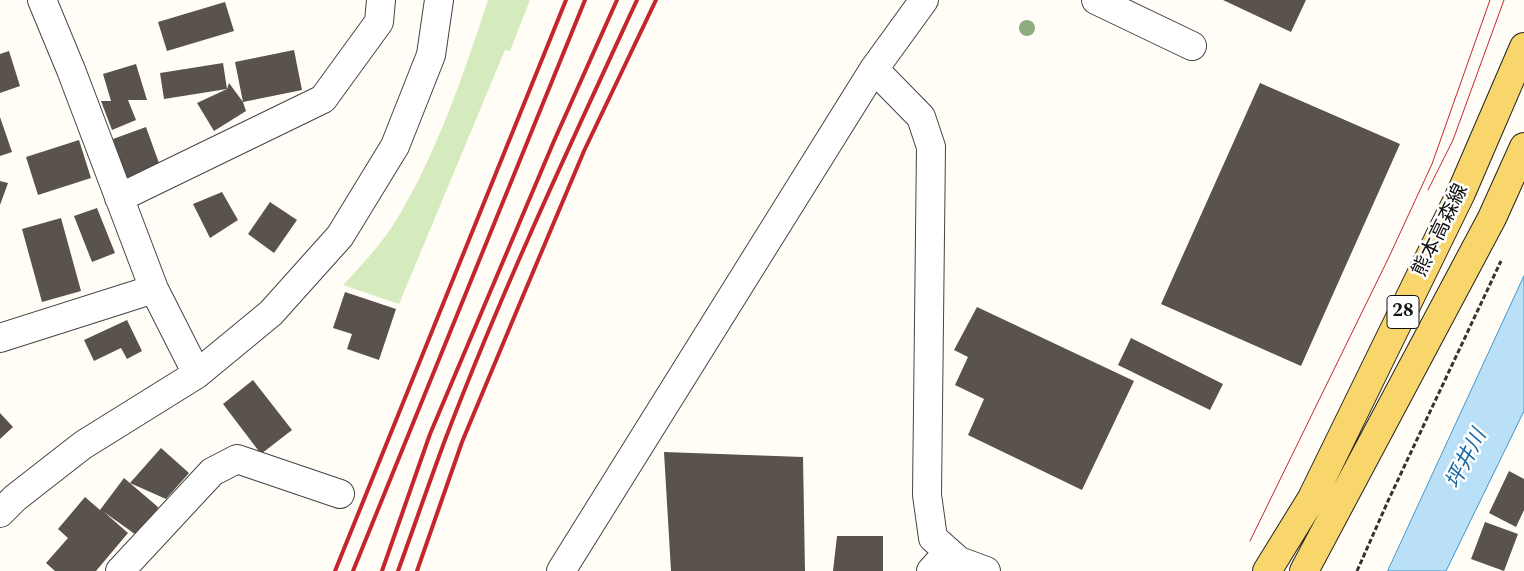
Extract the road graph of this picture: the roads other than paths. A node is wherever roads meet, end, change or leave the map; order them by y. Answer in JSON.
{"nodes":[{"id":1,"x":42,"y":0,"type":"edge"},
{"id":2,"x":381,"y":0,"type":"edge"},
{"id":3,"x":439,"y":0,"type":"edge"},
{"id":4,"x":924,"y":0,"type":"edge"},
{"id":5,"x":1096,"y":0,"type":"edge"},
{"id":6,"x":1192,"y":46,"type":"dead end"},
{"id":7,"x":1524,"y":47,"type":"edge"},
{"id":8,"x":874,"y":70,"type":"junction"},
{"id":9,"x":1524,"y":147,"type":"edge"},
{"id":10,"x":119,"y":198,"type":"junction"},
{"id":11,"x":154,"y":289,"type":"junction"},
{"id":12,"x":0,"y":338,"type":"edge"},
{"id":13,"x":197,"y":374,"type":"junction"},
{"id":14,"x":340,"y":494,"type":"dead end"},
{"id":15,"x":0,"y":514,"type":"edge"},
{"id":16,"x":940,"y":561,"type":"edge"},
{"id":17,"x":120,"y":571,"type":"edge"},
{"id":18,"x":561,"y":571,"type":"edge"},
{"id":19,"x":986,"y":571,"type":"edge"},
{"id":20,"x":1267,"y":571,"type":"edge"},
{"id":21,"x":1304,"y":571,"type":"edge"}],
"edges":[{"from":1,"to":10,"type":"street"},
{"from":2,"to":10,"type":"street"},
{"from":3,"to":13,"type":"street"},
{"from":4,"to":8,"type":"street"},
{"from":5,"to":6,"type":"street"},
{"from":7,"to":20,"type":"main road","name":"熊本高森線","number":"28"},
{"from":8,"to":16,"type":"street"},
{"from":8,"to":18,"type":"street"},
{"from":9,"to":21,"type":"main road","name":"熊本高森線","number":"28"},
{"from":10,"to":11,"type":"street"},
{"from":11,"to":12,"type":"street"},
{"from":11,"to":13,"type":"street"},
{"from":13,"to":15,"type":"street"},
{"from":14,"to":17,"type":"street"},
{"from":16,"to":19,"type":"street"}]}
